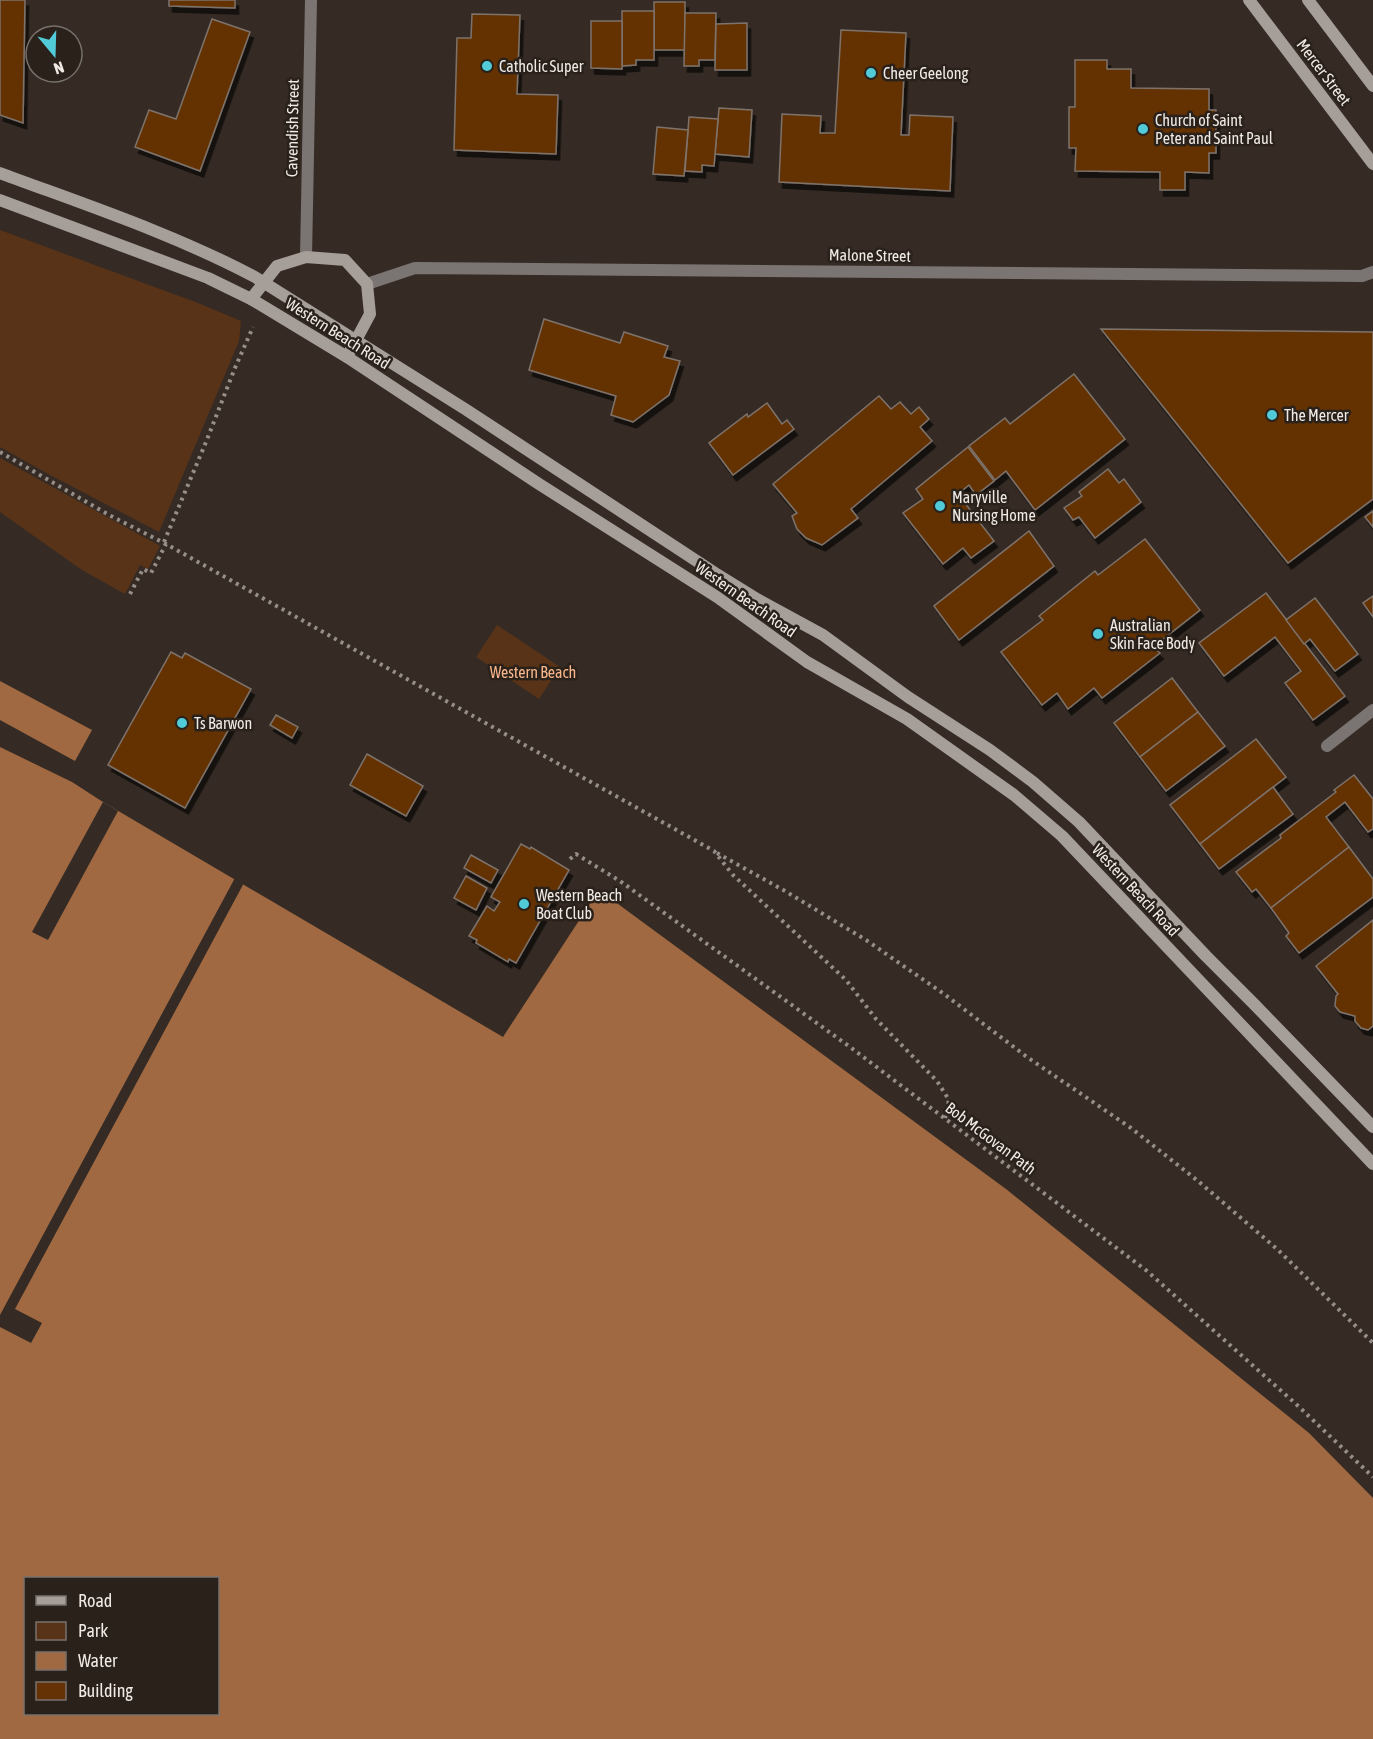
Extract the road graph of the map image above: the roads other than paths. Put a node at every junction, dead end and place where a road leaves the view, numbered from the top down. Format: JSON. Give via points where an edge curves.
{"nodes":[{"id":1,"x":311,"y":0,"type":"edge"},
{"id":2,"x":1249,"y":0,"type":"edge"},
{"id":3,"x":1308,"y":0,"type":"edge"},
{"id":4,"x":1373,"y":86,"type":"edge"},
{"id":5,"x":1373,"y":164,"type":"edge"},
{"id":6,"x":0,"y":173,"type":"edge"},
{"id":7,"x":0,"y":200,"type":"edge"},
{"id":8,"x":306,"y":257,"type":"junction"},
{"id":9,"x":1373,"y":272,"type":"edge"},
{"id":10,"x":262,"y":283,"type":"junction"},
{"id":11,"x":368,"y":284,"type":"junction"},
{"id":12,"x":251,"y":298,"type":"junction"},
{"id":13,"x":356,"y":340,"type":"junction"},
{"id":14,"x":347,"y":357,"type":"junction"},
{"id":15,"x":1373,"y":710,"type":"edge"},
{"id":16,"x":1327,"y":746,"type":"dead end"},
{"id":17,"x":1373,"y":1127,"type":"edge"},
{"id":18,"x":1373,"y":1164,"type":"edge"}],
"edges":[{"from":1,"to":8,"type":"street","name":"Cavendish Street"},
{"from":2,"to":5,"type":"street","name":"Mercer Street"},
{"from":3,"to":4,"type":"street","name":"Mercer Street"},
{"from":6,"to":10,"type":"street","name":"Western Beach Road","via":[[159,232],[227,262]]},
{"from":7,"to":12,"type":"street","name":"Western Beach Road"},
{"from":8,"to":10,"type":"street","via":[[277,266]]},
{"from":8,"to":11,"type":"street","via":[[345,260]]},
{"from":9,"to":11,"type":"street","name":"Malone Street","via":[[1362,276],[415,268]]},
{"from":10,"to":12,"type":"street"},
{"from":10,"to":13,"type":"street","name":"Western Beach Road"},
{"from":11,"to":13,"type":"street","via":[[370,314]]},
{"from":12,"to":14,"type":"street","name":"Western Beach Road"},
{"from":13,"to":14,"type":"street"},
{"from":13,"to":17,"type":"street","name":"Western Beach Road","via":[[715,573],[824,635],[1033,783],[1079,822]]},
{"from":14,"to":18,"type":"street","name":"Western Beach Road","via":[[717,597],[807,662],[916,725],[1014,795],[1062,836]]},
{"from":15,"to":16,"type":"street"}]}
